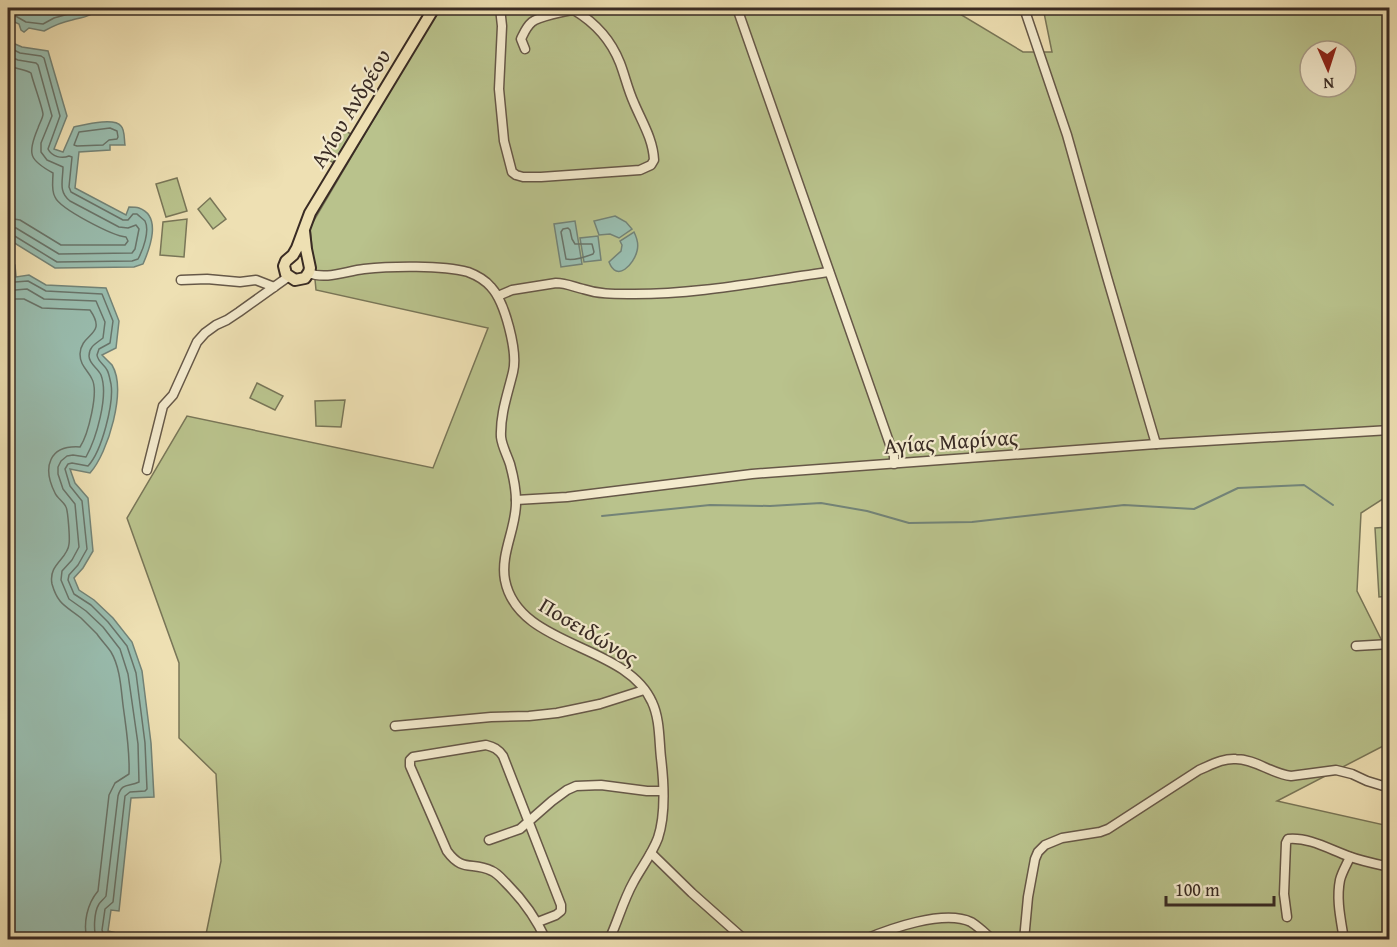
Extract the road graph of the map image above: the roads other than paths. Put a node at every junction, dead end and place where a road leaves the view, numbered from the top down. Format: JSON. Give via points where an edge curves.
{"nodes":[{"id":1,"x":434,"y":8,"type":"edge"},
{"id":2,"x":500,"y":8,"type":"edge"},
{"id":3,"x":737,"y":8,"type":"edge"},
{"id":4,"x":1024,"y":8,"type":"edge"},
{"id":5,"x":574,"y":9,"type":"edge"},
{"id":6,"x":525,"y":49,"type":"dead end"},
{"id":7,"x":304,"y":231,"type":"junction"},
{"id":8,"x":293,"y":255,"type":"junction"},
{"id":9,"x":308,"y":260,"type":"junction"},
{"id":10,"x":829,"y":272,"type":"junction"},
{"id":11,"x":309,"y":273,"type":"junction"},
{"id":12,"x":288,"y":277,"type":"junction"},
{"id":13,"x":181,"y":280,"type":"dead end"},
{"id":14,"x":274,"y":287,"type":"junction"},
{"id":15,"x":498,"y":296,"type":"junction"},
{"id":16,"x":1389,"y":430,"type":"edge"},
{"id":17,"x":1156,"y":444,"type":"junction"},
{"id":18,"x":894,"y":464,"type":"junction"},
{"id":19,"x":147,"y":470,"type":"dead end"},
{"id":20,"x":516,"y":500,"type":"junction"},
{"id":21,"x":1389,"y":644,"type":"edge"},
{"id":22,"x":1356,"y":646,"type":"dead end"},
{"id":23,"x":644,"y":690,"type":"junction"},
{"id":24,"x":395,"y":726,"type":"dead end"},
{"id":25,"x":1389,"y":788,"type":"edge"},
{"id":26,"x":663,"y":791,"type":"junction"},
{"id":27,"x":528,"y":823,"type":"junction"},
{"id":28,"x":489,"y":840,"type":"dead end"},
{"id":29,"x":651,"y":853,"type":"junction"},
{"id":30,"x":1350,"y":857,"type":"junction"},
{"id":31,"x":1389,"y":867,"type":"edge"},
{"id":32,"x":1287,"y":917,"type":"dead end"},
{"id":33,"x":538,"y":922,"type":"junction"},
{"id":34,"x":546,"y":939,"type":"edge"},
{"id":35,"x":609,"y":939,"type":"edge"},
{"id":36,"x":745,"y":939,"type":"edge"},
{"id":37,"x":863,"y":939,"type":"edge"},
{"id":38,"x":993,"y":939,"type":"edge"},
{"id":39,"x":1024,"y":939,"type":"edge"},
{"id":40,"x":1344,"y":939,"type":"edge"}],
"edges":[{"from":1,"to":7,"type":"main road","name":"Αγίου Ανδρέου","via":[[323,190]]},
{"from":2,"to":5,"type":"street","via":[[499,89],[504,141],[512,172],[523,177],[541,177],[640,170],[651,165],[654,153],[620,62],[599,31]]},
{"from":3,"to":10,"type":"street"},
{"from":4,"to":17,"type":"street","via":[[1067,135]]},
{"from":5,"to":6,"type":"street","via":[[533,21],[521,39]]},
{"from":7,"to":8,"type":"main road","name":"Αγίου Ανδρέου"},
{"from":7,"to":9,"type":"main road"},
{"from":8,"to":9,"type":"main road"},
{"from":8,"to":12,"type":"main road","via":[[285,266]]},
{"from":9,"to":11,"type":"main road"},
{"from":10,"to":15,"type":"street","via":[[714,289],[632,294],[596,292],[556,283]]},
{"from":10,"to":18,"type":"street"},
{"from":11,"to":12,"type":"main road","via":[[298,280]]},
{"from":11,"to":15,"type":"street","name":"Ποσειδώνος","via":[[321,277],[364,269],[452,270],[480,278]]},
{"from":12,"to":14,"type":"street"},
{"from":13,"to":14,"type":"street","via":[[256,280]]},
{"from":14,"to":19,"type":"street","via":[[197,342],[173,395],[163,406]]},
{"from":15,"to":20,"type":"street","name":"Ποσειδώνος","via":[[515,359],[504,404],[501,439]]},
{"from":16,"to":17,"type":"street","name":"Αγίας Μαρίνας"},
{"from":17,"to":18,"type":"street","name":"Αγίας Μαρίνας"},
{"from":18,"to":20,"type":"street","name":"Αγίας Μαρίνας","via":[[752,474]]},
{"from":20,"to":23,"type":"street","name":"Ποσειδώνος","via":[[504,571],[517,606],[559,638],[622,668]]},
{"from":21,"to":22,"type":"street"},
{"from":23,"to":24,"type":"street","via":[[557,712]]},
{"from":23,"to":26,"type":"street","name":"Ποσειδώνος","via":[[657,720]]},
{"from":25,"to":39,"type":"street","via":[[1336,770],[1291,776],[1236,759],[1214,763],[1108,829],[1062,838],[1038,852]]},
{"from":26,"to":27,"type":"street","via":[[576,786]]},
{"from":26,"to":29,"type":"street","name":"Ποσειδώνος","via":[[662,819]]},
{"from":27,"to":28,"type":"street"},
{"from":27,"to":33,"type":"street","via":[[561,904],[556,915]]},
{"from":27,"to":33,"type":"street","via":[[503,756],[493,746],[410,760],[452,859],[497,874]]},
{"from":29,"to":35,"type":"street","name":"Ποσειδώνος","via":[[632,884]]},
{"from":29,"to":36,"type":"street"},
{"from":30,"to":31,"type":"street"},
{"from":30,"to":32,"type":"street","via":[[1309,841],[1288,839],[1284,894]]},
{"from":30,"to":40,"type":"street","via":[[1340,879]]},
{"from":33,"to":34,"type":"street"},
{"from":37,"to":38,"type":"street","via":[[910,923],[949,918],[970,922]]}]}
